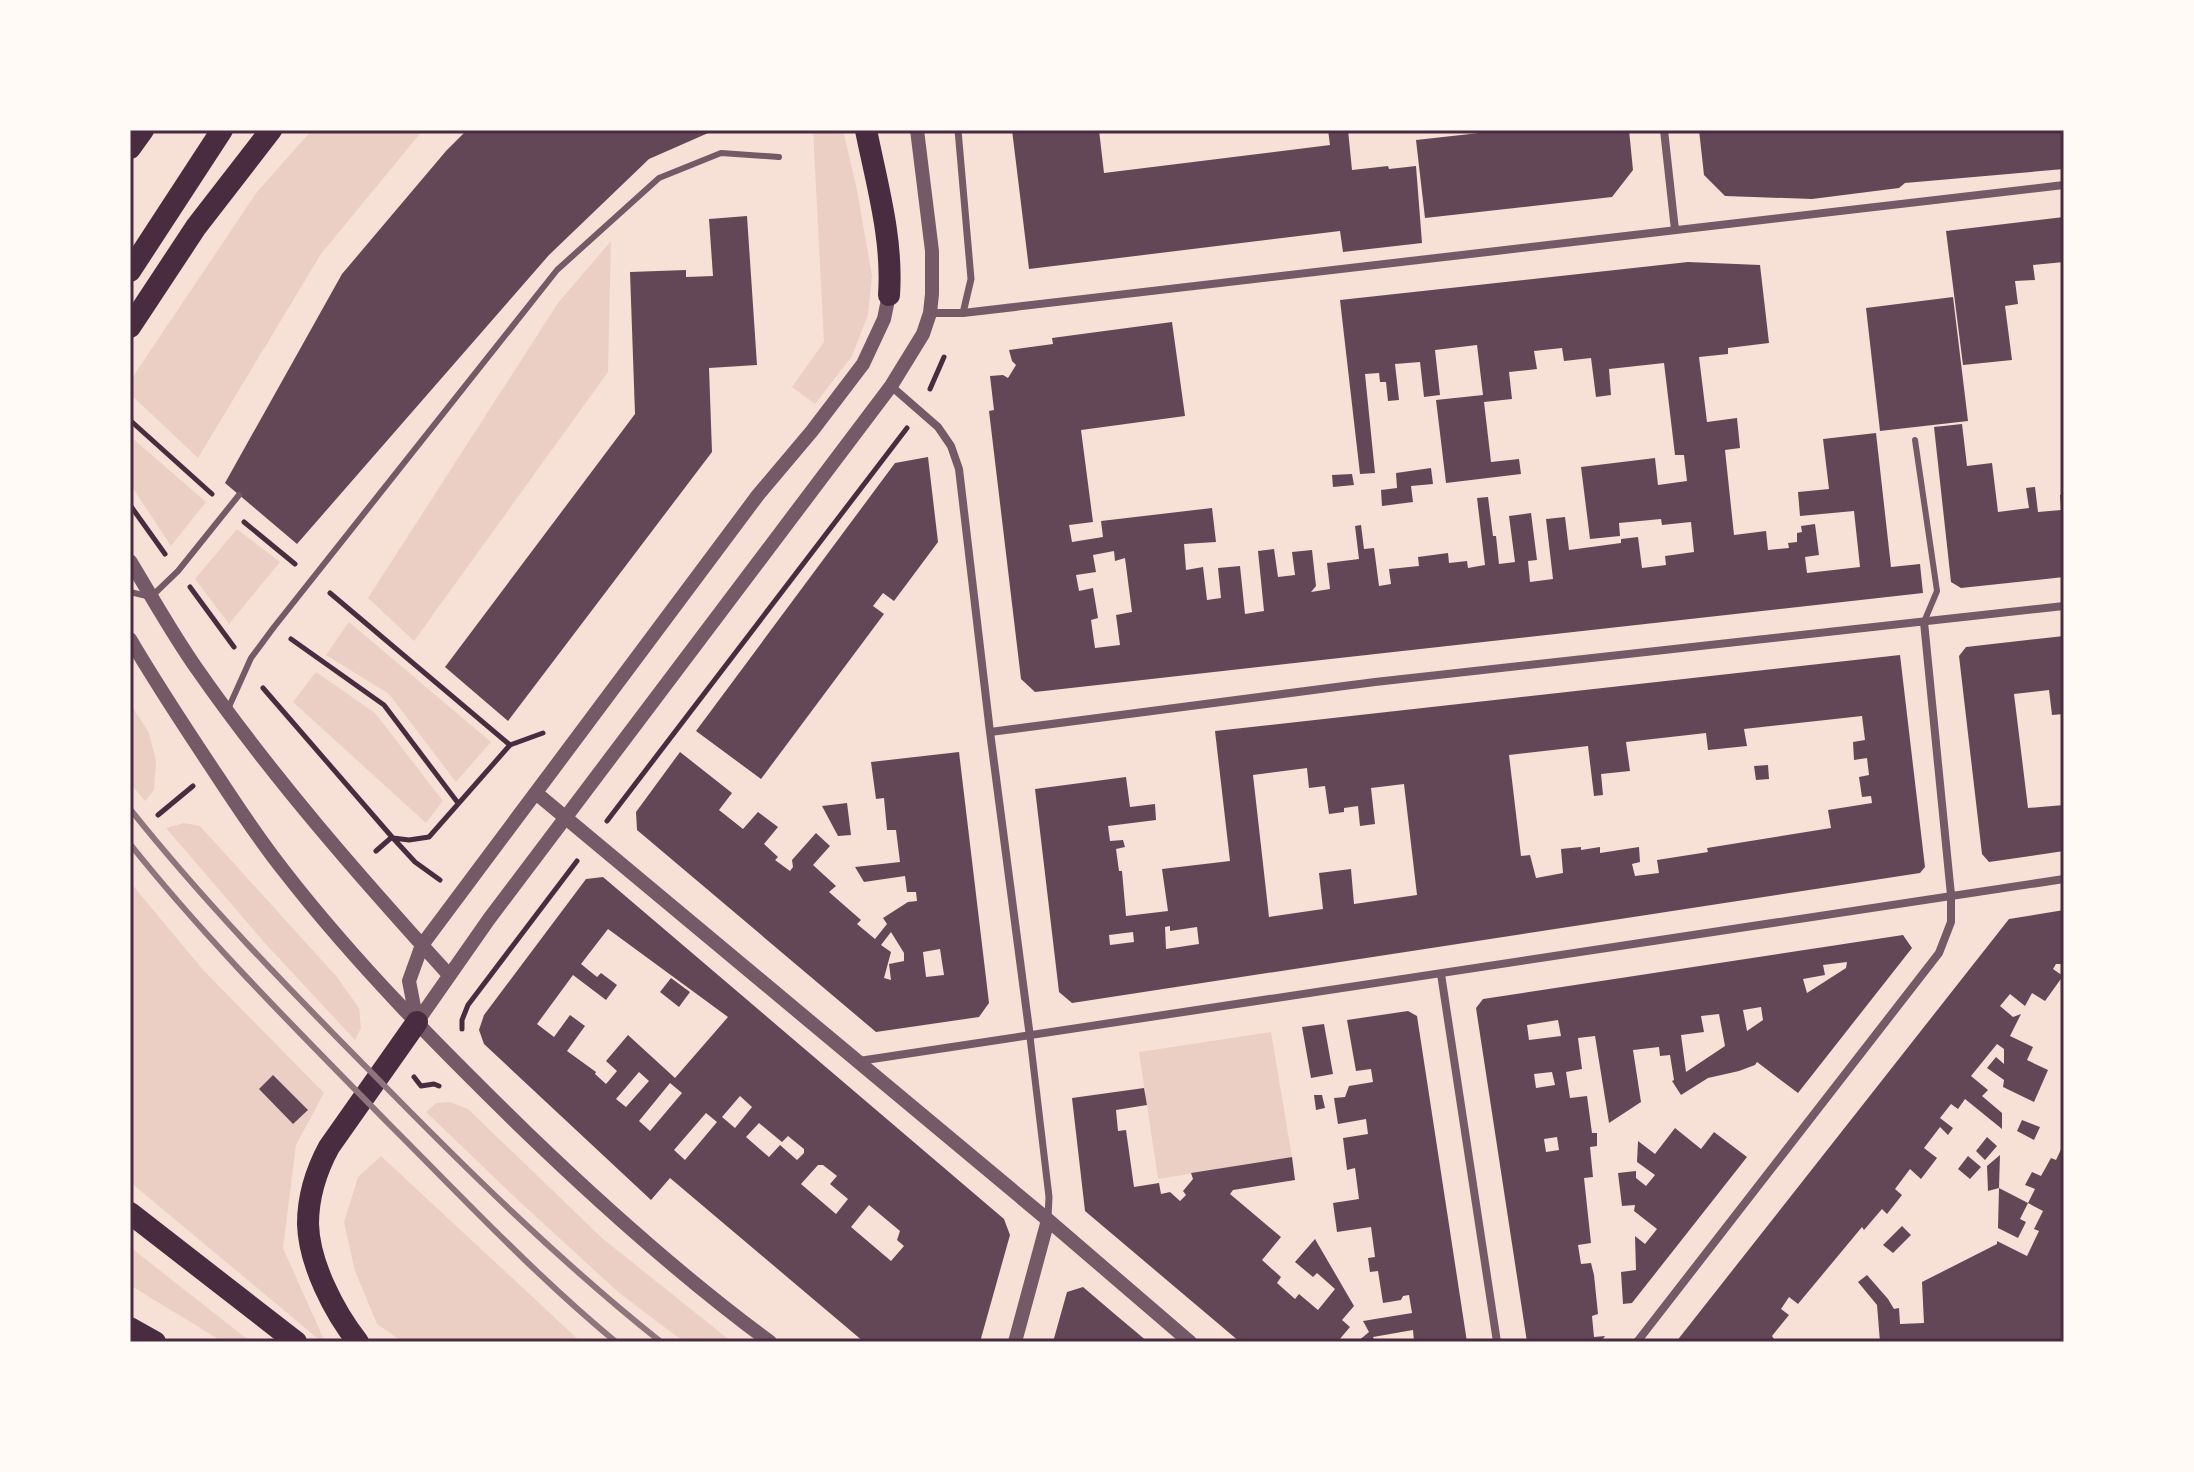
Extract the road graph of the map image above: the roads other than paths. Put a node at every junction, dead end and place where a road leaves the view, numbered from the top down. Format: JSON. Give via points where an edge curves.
{"nodes":[{"id":1,"x":134,"y":130,"type":"edge"},
{"id":2,"x":143,"y":130,"type":"edge"},
{"id":3,"x":222,"y":130,"type":"edge"},
{"id":4,"x":271,"y":130,"type":"edge"},
{"id":5,"x":866,"y":130,"type":"edge"},
{"id":6,"x":917,"y":130,"type":"edge"},
{"id":7,"x":958,"y":130,"type":"edge"},
{"id":8,"x":1664,"y":130,"type":"edge"},
{"id":9,"x":130,"y":139,"type":"edge"},
{"id":10,"x":130,"y":148,"type":"edge"},
{"id":11,"x":779,"y":157,"type":"dead end"},
{"id":12,"x":2064,"y":185,"type":"edge"},
{"id":13,"x":1675,"y":230,"type":"junction"},
{"id":14,"x":130,"y":271,"type":"edge"},
{"id":15,"x":889,"y":295,"type":"joint"},
{"id":16,"x":930,"y":313,"type":"junction"},
{"id":17,"x":963,"y":313,"type":"junction"},
{"id":18,"x":130,"y":327,"type":"edge"},
{"id":19,"x":891,"y":386,"type":"junction"},
{"id":20,"x":1915,"y":440,"type":"dead end"},
{"id":21,"x":239,"y":495,"type":"dead end"},
{"id":22,"x":130,"y":561,"type":"edge"},
{"id":23,"x":130,"y":592,"type":"edge"},
{"id":24,"x":151,"y":597,"type":"junction"},
{"id":25,"x":2064,"y":606,"type":"edge"},
{"id":26,"x":1924,"y":622,"type":"junction"},
{"id":27,"x":130,"y":639,"type":"edge"},
{"id":28,"x":227,"y":710,"type":"junction"},
{"id":29,"x":990,"y":732,"type":"junction"},
{"id":30,"x":536,"y":793,"type":"junction"},
{"id":31,"x":565,"y":818,"type":"junction"},
{"id":32,"x":2064,"y":879,"type":"edge"},
{"id":33,"x":1951,"y":895,"type":"junction"},
{"id":34,"x":422,"y":945,"type":"junction"},
{"id":35,"x":1441,"y":974,"type":"junction"},
{"id":36,"x":449,"y":975,"type":"junction"},
{"id":37,"x":417,"y":1022,"type":"junction"},
{"id":38,"x":1030,"y":1037,"type":"junction"},
{"id":39,"x":856,"y":1062,"type":"junction"},
{"id":40,"x":130,"y":1213,"type":"edge"},
{"id":41,"x":1048,"y":1220,"type":"junction"},
{"id":42,"x":130,"y":1328,"type":"edge"},
{"id":43,"x":155,"y":1342,"type":"edge"},
{"id":44,"x":296,"y":1342,"type":"edge"},
{"id":45,"x":358,"y":1342,"type":"edge"},
{"id":46,"x":770,"y":1342,"type":"edge"},
{"id":47,"x":1015,"y":1342,"type":"edge"},
{"id":48,"x":1190,"y":1342,"type":"edge"},
{"id":49,"x":1497,"y":1342,"type":"edge"},
{"id":50,"x":1637,"y":1342,"type":"edge"}],
"edges":[{"from":1,"to":9,"type":"highway"},
{"from":2,"to":10,"type":"highway"},
{"from":3,"to":14,"type":"highway"},
{"from":4,"to":18,"type":"highway","via":[[196,227]]},
{"from":5,"to":15,"type":"highway","via":[[886,229]]},
{"from":6,"to":16,"type":"street","via":[[932,251]]},
{"from":7,"to":17,"type":"street","via":[[971,279]]},
{"from":8,"to":13,"type":"street"},
{"from":11,"to":28,"type":"lane","via":[[721,153],[659,178],[557,270],[274,627],[251,658]]},
{"from":12,"to":13,"type":"street"},
{"from":13,"to":17,"type":"street"},
{"from":15,"to":30,"type":"street","via":[[863,364],[758,495]]},
{"from":16,"to":17,"type":"street"},
{"from":16,"to":19,"type":"street"},
{"from":19,"to":29,"type":"street","via":[[938,427],[959,469]]},
{"from":19,"to":31,"type":"street"},
{"from":20,"to":26,"type":"lane","via":[[1937,591]]},
{"from":21,"to":24,"type":"lane"},
{"from":22,"to":24,"type":"street"},
{"from":23,"to":24,"type":"lane"},
{"from":24,"to":28,"type":"street"},
{"from":25,"to":26,"type":"street"},
{"from":26,"to":29,"type":"street","via":[[1375,682]]},
{"from":26,"to":33,"type":"street"},
{"from":27,"to":37,"type":"street","via":[[283,870]]},
{"from":28,"to":34,"type":"street","via":[[315,824]]},
{"from":29,"to":38,"type":"street"},
{"from":30,"to":31,"type":"street"},
{"from":30,"to":34,"type":"street"},
{"from":31,"to":36,"type":"street"},
{"from":31,"to":39,"type":"street"},
{"from":32,"to":33,"type":"street"},
{"from":33,"to":35,"type":"street"},
{"from":33,"to":50,"type":"street","via":[[1951,922],[1939,953]]},
{"from":34,"to":36,"type":"street"},
{"from":34,"to":37,"type":"street","via":[[409,981]]},
{"from":35,"to":38,"type":"street"},
{"from":35,"to":49,"type":"street"},
{"from":36,"to":37,"type":"street"},
{"from":37,"to":45,"type":"highway","via":[[329,1147],[312,1188],[308,1226],[318,1269]]},
{"from":37,"to":46,"type":"street","via":[[624,1224]]},
{"from":38,"to":39,"type":"street"},
{"from":38,"to":41,"type":"street"},
{"from":39,"to":41,"type":"street"},
{"from":40,"to":44,"type":"highway"},
{"from":41,"to":47,"type":"street"},
{"from":41,"to":48,"type":"street"},
{"from":42,"to":43,"type":"highway"}]}
